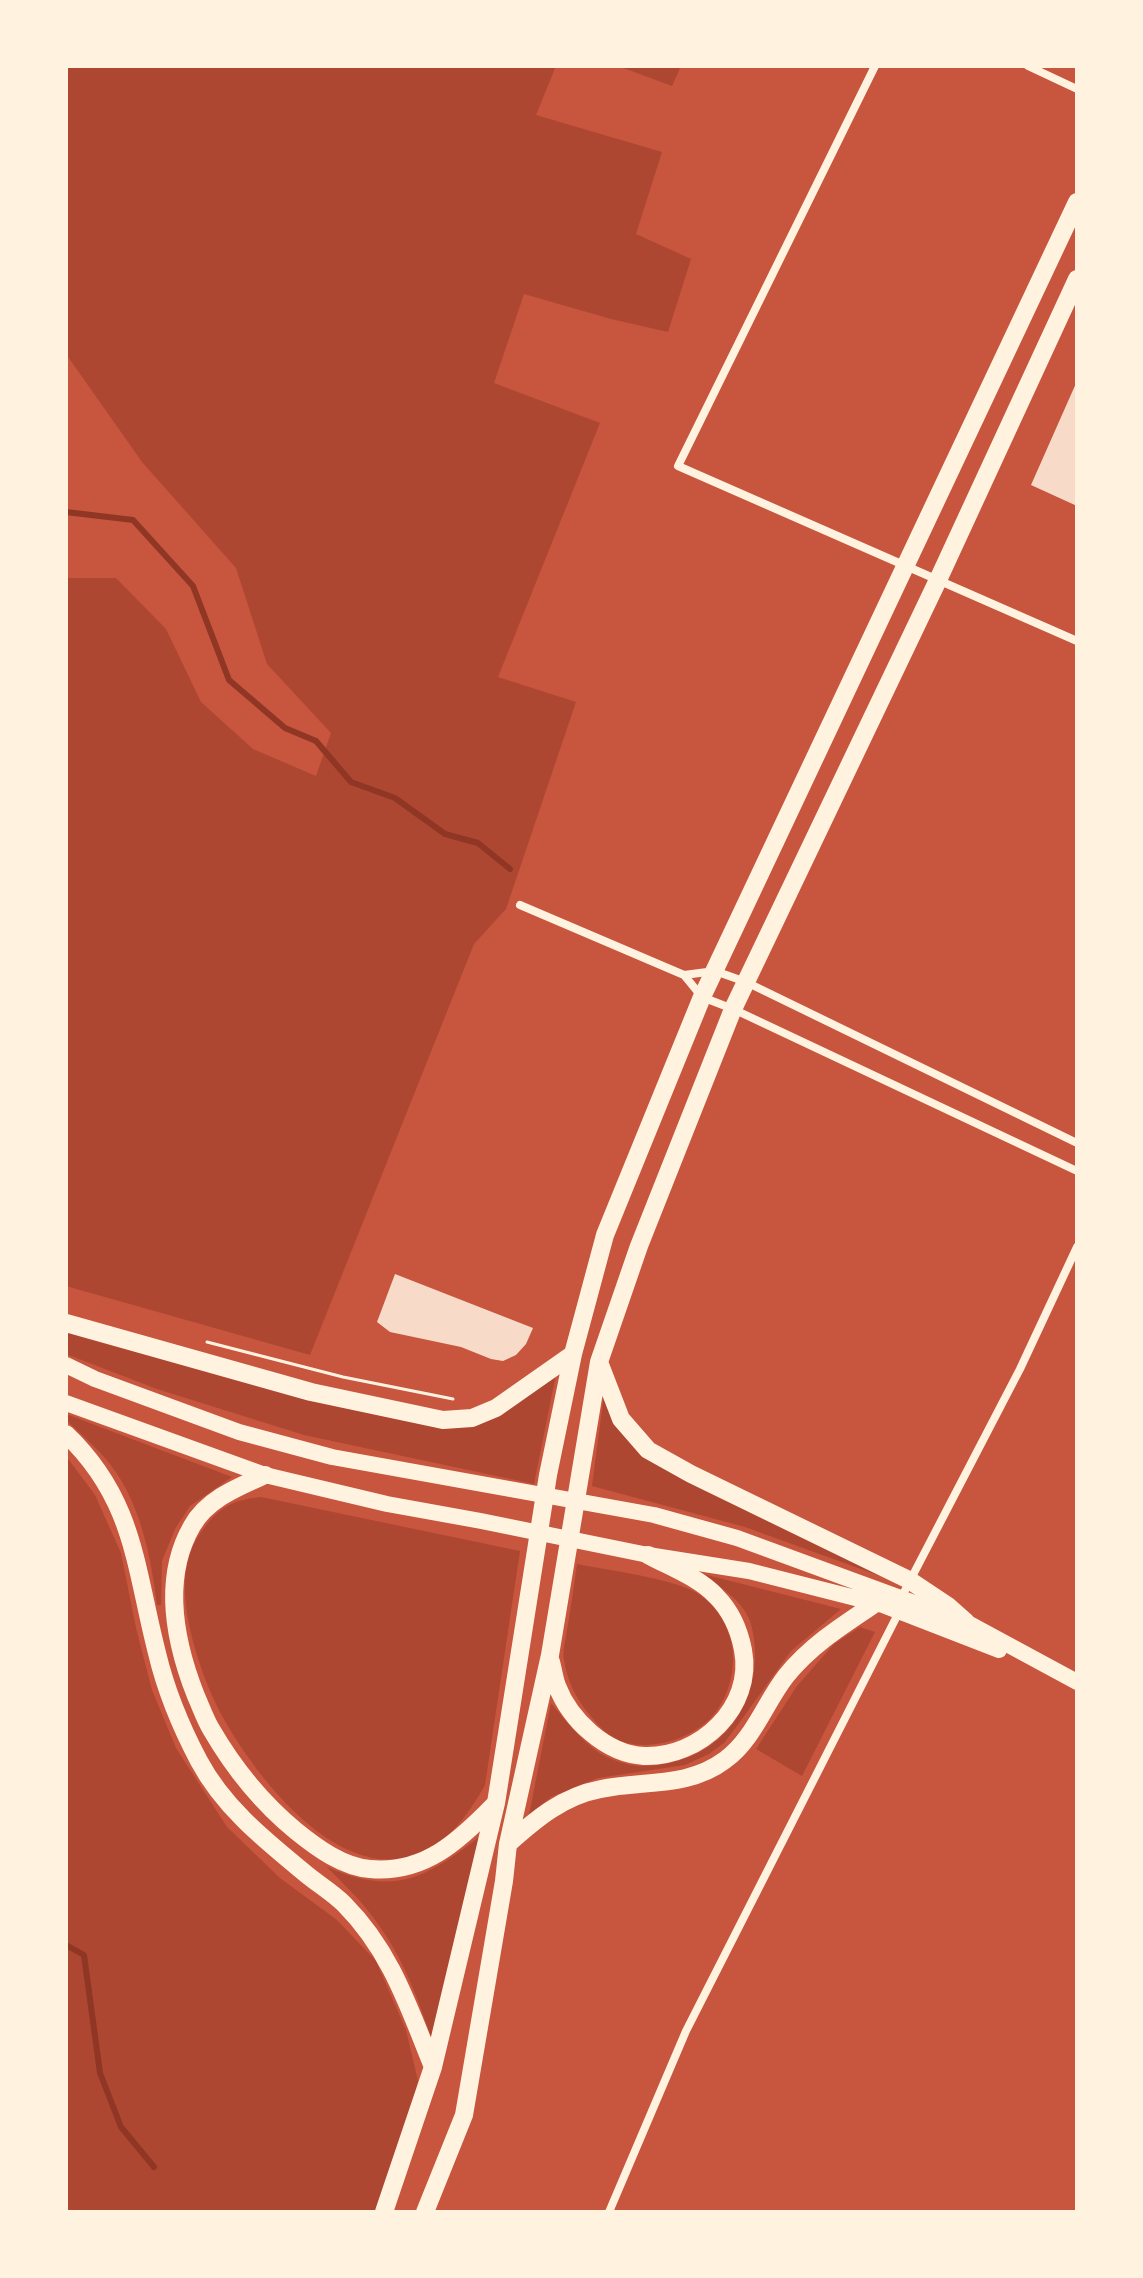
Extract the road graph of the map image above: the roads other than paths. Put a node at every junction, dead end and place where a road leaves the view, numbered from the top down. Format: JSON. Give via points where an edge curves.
{"nodes":[{"id":1,"x":875,"y":66,"type":"edge"},
{"id":2,"x":1028,"y":66,"type":"edge"},
{"id":3,"x":1077,"y":89,"type":"edge"},
{"id":4,"x":1077,"y":202,"type":"edge"},
{"id":5,"x":1077,"y":279,"type":"edge"},
{"id":6,"x":907,"y":566,"type":"junction"},
{"id":7,"x":938,"y":580,"type":"junction"},
{"id":8,"x":1077,"y":641,"type":"edge"},
{"id":9,"x":520,"y":905,"type":"dead end"},
{"id":10,"x":715,"y":971,"type":"junction"},
{"id":11,"x":684,"y":975,"type":"junction"},
{"id":12,"x":746,"y":982,"type":"junction"},
{"id":13,"x":702,"y":997,"type":"junction"},
{"id":14,"x":733,"y":1009,"type":"junction"},
{"id":15,"x":1077,"y":1143,"type":"edge"},
{"id":16,"x":1077,"y":1171,"type":"edge"},
{"id":17,"x":1077,"y":1247,"type":"edge"},
{"id":18,"x":66,"y":1323,"type":"edge"},
{"id":19,"x":573,"y":1354,"type":"junction"},
{"id":20,"x":599,"y":1362,"type":"junction"},
{"id":21,"x":66,"y":1365,"type":"edge"},
{"id":22,"x":66,"y":1403,"type":"edge"},
{"id":23,"x":66,"y":1434,"type":"edge"},
{"id":24,"x":265,"y":1475,"type":"junction"},
{"id":25,"x":648,"y":1555,"type":"junction"},
{"id":26,"x":909,"y":1580,"type":"junction"},
{"id":27,"x":876,"y":1603,"type":"junction"},
{"id":28,"x":900,"y":1604,"type":"junction"},
{"id":29,"x":966,"y":1622,"type":"junction"},
{"id":30,"x":550,"y":1655,"type":"junction"},
{"id":31,"x":1057,"y":1672,"type":"junction"},
{"id":32,"x":1077,"y":1682,"type":"edge"},
{"id":33,"x":496,"y":1803,"type":"junction"},
{"id":34,"x":508,"y":1844,"type":"junction"},
{"id":35,"x":433,"y":2067,"type":"junction"},
{"id":36,"x":384,"y":2212,"type":"edge"},
{"id":37,"x":425,"y":2212,"type":"edge"},
{"id":38,"x":609,"y":2212,"type":"edge"}],
"edges":[{"from":1,"to":6,"type":"street","via":[[678,466]]},
{"from":2,"to":3,"type":"street"},
{"from":4,"to":6,"type":"highway"},
{"from":5,"to":7,"type":"highway"},
{"from":6,"to":7,"type":"street"},
{"from":6,"to":10,"type":"highway"},
{"from":7,"to":8,"type":"street"},
{"from":7,"to":12,"type":"highway"},
{"from":9,"to":11,"type":"street"},
{"from":10,"to":11,"type":"street"},
{"from":10,"to":12,"type":"street"},
{"from":10,"to":13,"type":"highway"},
{"from":11,"to":13,"type":"street"},
{"from":12,"to":14,"type":"highway"},
{"from":12,"to":15,"type":"street"},
{"from":13,"to":14,"type":"street"},
{"from":13,"to":19,"type":"highway","via":[[605,1235]]},
{"from":14,"to":16,"type":"street"},
{"from":14,"to":20,"type":"highway"},
{"from":17,"to":26,"type":"street","via":[[1020,1369]]},
{"from":18,"to":19,"type":"highway","via":[[311,1392],[443,1420],[472,1418],[496,1408]]},
{"from":19,"to":33,"type":"highway","via":[[548,1475]]},
{"from":20,"to":26,"type":"highway","via":[[621,1419],[648,1450]]},
{"from":20,"to":30,"type":"highway"},
{"from":21,"to":28,"type":"main road","via":[[239,1432],[332,1457],[654,1515],[737,1538]]},
{"from":22,"to":24,"type":"main road"},
{"from":23,"to":35,"type":"highway","via":[[109,1485],[128,1530],[157,1654],[201,1765],[237,1815],[343,1903],[369,1934],[386,1957]]},
{"from":24,"to":25,"type":"main road"},
{"from":24,"to":33,"type":"highway","via":[[227,1492],[202,1512],[179,1552],[174,1581],[187,1672],[210,1727],[243,1777],[312,1844],[368,1869],[421,1864],[464,1835]]},
{"from":25,"to":27,"type":"main road","via":[[749,1571]]},
{"from":25,"to":30,"type":"highway","via":[[714,1593],[740,1632],[744,1675],[733,1708],[718,1726],[673,1753],[643,1756],[624,1751],[582,1725],[556,1685]]},
{"from":26,"to":28,"type":"street"},
{"from":26,"to":29,"type":"highway"},
{"from":27,"to":28,"type":"main road"},
{"from":27,"to":34,"type":"highway","via":[[803,1657],[725,1760],[676,1782],[578,1795],[555,1806]]},
{"from":28,"to":29,"type":"main road"},
{"from":28,"to":31,"type":"main road"},
{"from":28,"to":38,"type":"street","via":[[686,2031]]},
{"from":29,"to":31,"type":"main road"},
{"from":30,"to":34,"type":"highway"},
{"from":31,"to":32,"type":"main road"},
{"from":33,"to":35,"type":"highway"},
{"from":34,"to":37,"type":"highway","via":[[464,2115]]},
{"from":35,"to":36,"type":"highway"}]}
